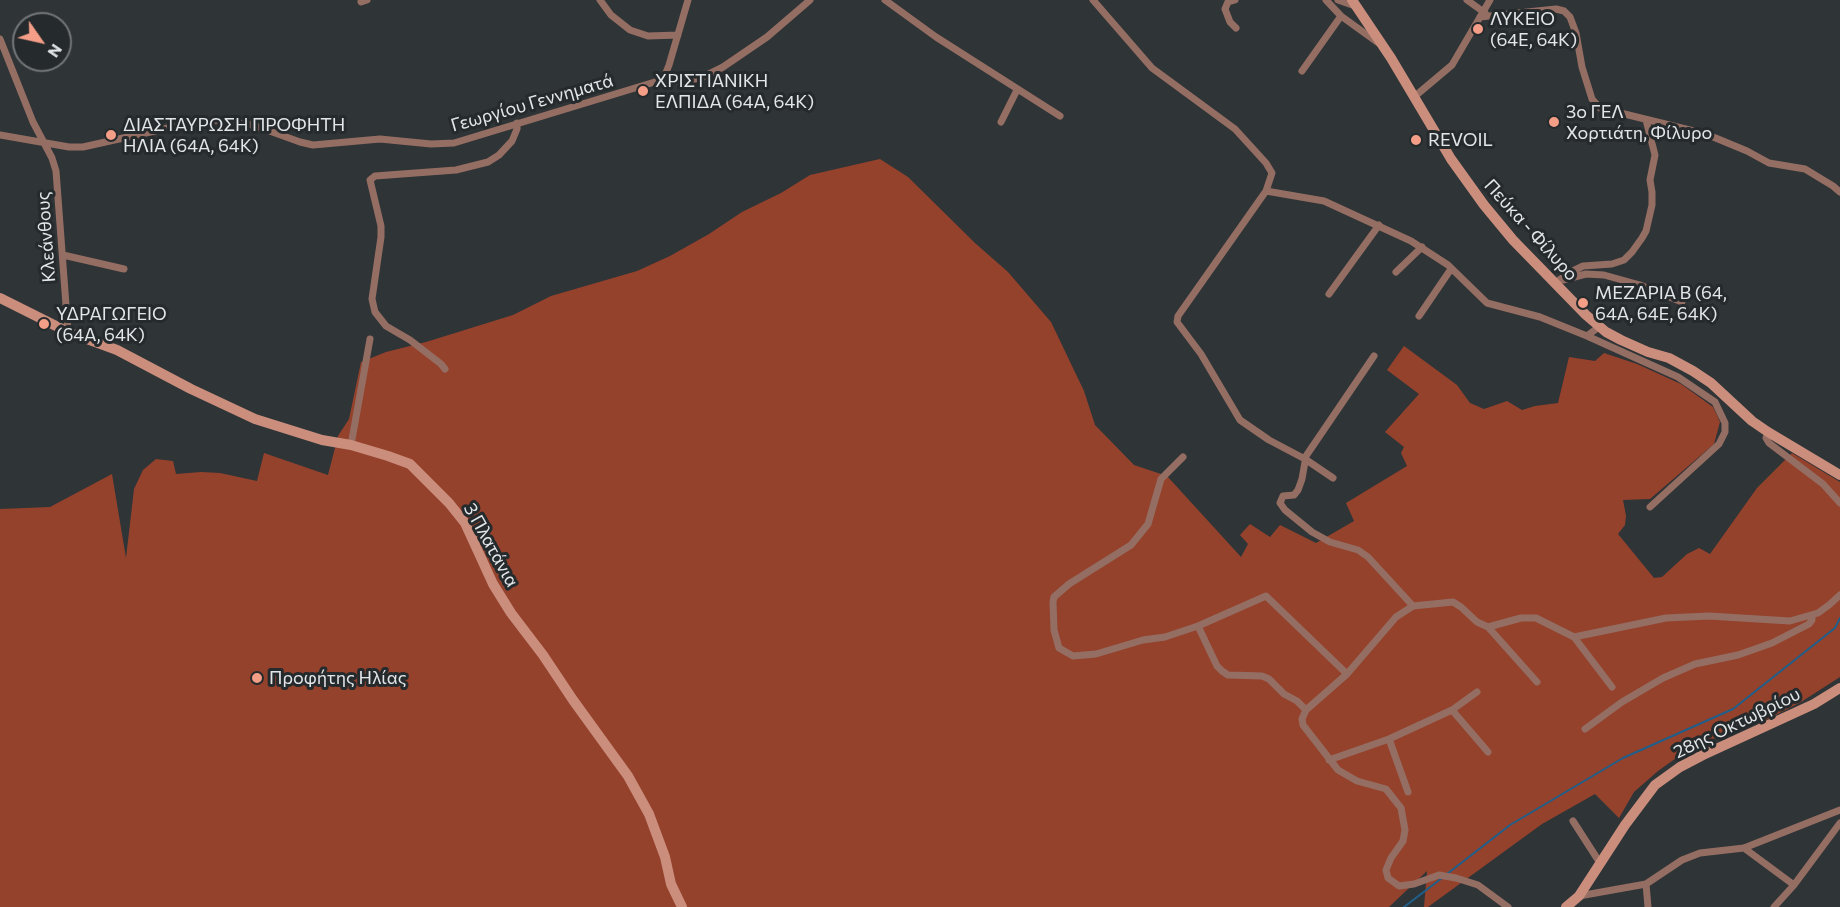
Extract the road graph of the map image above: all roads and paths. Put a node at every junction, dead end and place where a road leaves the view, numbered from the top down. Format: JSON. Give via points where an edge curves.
{"nodes":[{"id":1,"x":600,"y":0,"type":"edge"},
{"id":2,"x":688,"y":0,"type":"edge"},
{"id":3,"x":810,"y":0,"type":"edge"},
{"id":4,"x":885,"y":0,"type":"edge"},
{"id":5,"x":1093,"y":0,"type":"edge"},
{"id":6,"x":1235,"y":0,"type":"edge"},
{"id":7,"x":1326,"y":0,"type":"edge"},
{"id":8,"x":1338,"y":0,"type":"edge"},
{"id":9,"x":1467,"y":0,"type":"edge"},
{"id":10,"x":1490,"y":0,"type":"edge"},
{"id":11,"x":1354,"y":3,"type":"edge"},
{"id":12,"x":1481,"y":14,"type":"junction"},
{"id":13,"x":1341,"y":16,"type":"junction"},
{"id":14,"x":1236,"y":28,"type":"dead end"},
{"id":15,"x":678,"y":35,"type":"junction"},
{"id":16,"x":0,"y":39,"type":"edge"},
{"id":17,"x":1383,"y":46,"type":"junction"},
{"id":18,"x":1302,"y":71,"type":"dead end"},
{"id":19,"x":662,"y":78,"type":"junction"},
{"id":20,"x":1017,"y":90,"type":"junction"},
{"id":21,"x":1414,"y":97,"type":"junction"},
{"id":22,"x":1060,"y":116,"type":"dead end"},
{"id":23,"x":1646,"y":120,"type":"junction"},
{"id":24,"x":1000,"y":122,"type":"dead end"},
{"id":25,"x":517,"y":123,"type":"junction"},
{"id":26,"x":0,"y":135,"type":"edge"},
{"id":27,"x":45,"y":143,"type":"junction"},
{"id":28,"x":1266,"y":191,"type":"junction"},
{"id":29,"x":1840,"y":192,"type":"edge"},
{"id":30,"x":1379,"y":225,"type":"junction"},
{"id":31,"x":1422,"y":247,"type":"junction"},
{"id":32,"x":63,"y":255,"type":"junction"},
{"id":33,"x":124,"y":269,"type":"dead end"},
{"id":34,"x":1451,"y":269,"type":"junction"},
{"id":35,"x":1396,"y":272,"type":"dead end"},
{"id":36,"x":1555,"y":283,"type":"junction"},
{"id":37,"x":1329,"y":294,"type":"dead end"},
{"id":38,"x":0,"y":298,"type":"edge"},
{"id":39,"x":1682,"y":302,"type":"dead end"},
{"id":40,"x":1419,"y":316,"type":"dead end"},
{"id":41,"x":1600,"y":326,"type":"junction"},
{"id":42,"x":68,"y":332,"type":"junction"},
{"id":43,"x":1587,"y":336,"type":"junction"},
{"id":44,"x":370,"y":339,"type":"dead end"},
{"id":45,"x":1374,"y":356,"type":"dead end"},
{"id":46,"x":445,"y":369,"type":"dead end"},
{"id":47,"x":1768,"y":432,"type":"junction"},
{"id":48,"x":351,"y":445,"type":"junction"},
{"id":49,"x":1183,"y":457,"type":"dead end"},
{"id":50,"x":1305,"y":459,"type":"junction"},
{"id":51,"x":1840,"y":474,"type":"edge"},
{"id":52,"x":1333,"y":478,"type":"dead end"},
{"id":53,"x":1840,"y":503,"type":"edge"},
{"id":54,"x":1650,"y":507,"type":"dead end"},
{"id":55,"x":1840,"y":595,"type":"edge"},
{"id":56,"x":1413,"y":606,"type":"junction"},
{"id":57,"x":1812,"y":615,"type":"junction"},
{"id":58,"x":1198,"y":626,"type":"junction"},
{"id":59,"x":1488,"y":627,"type":"junction"},
{"id":60,"x":1574,"y":637,"type":"junction"},
{"id":61,"x":1347,"y":674,"type":"junction"},
{"id":62,"x":1537,"y":682,"type":"dead end"},
{"id":63,"x":1612,"y":687,"type":"dead end"},
{"id":64,"x":1840,"y":688,"type":"edge"},
{"id":65,"x":1477,"y":692,"type":"dead end"},
{"id":66,"x":1306,"y":710,"type":"junction"},
{"id":67,"x":1452,"y":710,"type":"junction"},
{"id":68,"x":1585,"y":729,"type":"dead end"},
{"id":69,"x":1389,"y":739,"type":"junction"},
{"id":70,"x":1488,"y":752,"type":"dead end"},
{"id":71,"x":1329,"y":760,"type":"junction"},
{"id":72,"x":1408,"y":792,"type":"dead end"},
{"id":73,"x":1840,"y":810,"type":"edge"},
{"id":74,"x":1573,"y":821,"type":"dead end"},
{"id":75,"x":1840,"y":823,"type":"edge"},
{"id":76,"x":1744,"y":848,"type":"junction"},
{"id":77,"x":1600,"y":863,"type":"junction"},
{"id":78,"x":1646,"y":884,"type":"junction"},
{"id":79,"x":1794,"y":885,"type":"junction"},
{"id":80,"x":1579,"y":896,"type":"junction"},
{"id":81,"x":682,"y":907,"type":"edge"},
{"id":82,"x":1508,"y":907,"type":"edge"},
{"id":83,"x":1566,"y":907,"type":"edge"},
{"id":84,"x":1648,"y":907,"type":"edge"},
{"id":85,"x":1774,"y":907,"type":"edge"}],
"edges":[{"from":1,"to":15,"type":"street","via":[[630,30],[648,36]]},
{"from":2,"to":15,"type":"street"},
{"from":3,"to":19,"type":"street","via":[[767,37],[723,67],[688,80],[669,82]]},
{"from":4,"to":20,"type":"street"},
{"from":5,"to":28,"type":"street","via":[[1152,68],[1235,129],[1272,173]]},
{"from":6,"to":14,"type":"street","via":[[1228,2],[1225,9]]},
{"from":7,"to":13,"type":"street"},
{"from":8,"to":11,"type":"street"},
{"from":9,"to":12,"type":"street"},
{"from":10,"to":12,"type":"street"},
{"from":11,"to":17,"type":"street","name":"Πεύκα - Φίλυρο"},
{"from":12,"to":21,"type":"street","via":[[1452,65]]},
{"from":12,"to":23,"type":"street","via":[[1564,11],[1576,33],[1592,99],[1600,108]]},
{"from":13,"to":17,"type":"street"},
{"from":13,"to":18,"type":"street"},
{"from":15,"to":19,"type":"street"},
{"from":16,"to":27,"type":"street","name":"Κλεάνθους"},
{"from":17,"to":21,"type":"street","name":"Πεύκα - Φίλυρο"},
{"from":19,"to":25,"type":"street","name":"Γεωργίου Γεννηματά"},
{"from":20,"to":22,"type":"street"},
{"from":20,"to":24,"type":"street"},
{"from":21,"to":36,"type":"street","name":"Πεύκα - Φίλυρο","via":[[1484,205]]},
{"from":23,"to":29,"type":"street","via":[[1706,134],[1769,163],[1805,169]]},
{"from":23,"to":36,"type":"street","via":[[1655,155],[1650,180],[1652,205],[1642,238],[1624,260],[1583,266]]},
{"from":25,"to":27,"type":"street","name":"Γεωργίου Γεννηματά","via":[[443,144],[380,139],[313,144],[253,125],[218,120],[83,147]]},
{"from":25,"to":46,"type":"street","via":[[512,141],[488,162],[456,170],[375,176],[370,180],[381,226],[372,299],[375,312],[386,326]]},
{"from":26,"to":27,"type":"street","name":"Γεωργίου Γεννηματά"},
{"from":27,"to":32,"type":"street","name":"Κλεάνθους","via":[[56,171]]},
{"from":28,"to":30,"type":"street","via":[[1324,201]]},
{"from":28,"to":50,"type":"street","via":[[1176,319],[1240,420]]},
{"from":30,"to":31,"type":"street"},
{"from":30,"to":37,"type":"street"},
{"from":31,"to":34,"type":"street"},
{"from":31,"to":35,"type":"street"},
{"from":32,"to":33,"type":"street"},
{"from":32,"to":42,"type":"street","name":"Κλεάνθους"},
{"from":34,"to":40,"type":"street"},
{"from":34,"to":43,"type":"street","via":[[1487,303],[1540,317]]},
{"from":36,"to":39,"type":"street","via":[[1576,276],[1604,275]]},
{"from":36,"to":41,"type":"street","name":"Πεύκα - Φίλυρο"},
{"from":38,"to":42,"type":"street","name":"3 Πλατάνια"},
{"from":41,"to":43,"type":"street"},
{"from":41,"to":47,"type":"street","name":"Πεύκα - Φίλυρο","via":[[1631,345],[1694,371]]},
{"from":42,"to":48,"type":"street","name":"3 Πλατάνια","via":[[117,350],[255,419]]},
{"from":43,"to":54,"type":"street","via":[[1678,377],[1715,402],[1725,423],[1719,444]]},
{"from":44,"to":48,"type":"street"},
{"from":45,"to":50,"type":"street"},
{"from":47,"to":51,"type":"street","name":"Πεύκα - Φίλυρο"},
{"from":47,"to":53,"type":"street","via":[[1769,443],[1823,484]]},
{"from":48,"to":81,"type":"street","name":"3 Πλατάνια","via":[[410,464],[465,523],[511,613],[628,776],[649,814]]},
{"from":49,"to":58,"type":"street","via":[[1161,479],[1148,524],[1131,545],[1054,597],[1054,630],[1059,648],[1073,656],[1096,654]]},
{"from":50,"to":52,"type":"street"},
{"from":50,"to":56,"type":"street","via":[[1298,490],[1294,495],[1283,496],[1281,505],[1330,542],[1368,557]]},
{"from":55,"to":57,"type":"street"},
{"from":56,"to":59,"type":"street","via":[[1453,602]]},
{"from":56,"to":61,"type":"street","via":[[1396,617]]},
{"from":57,"to":60,"type":"street","via":[[1780,622],[1708,616],[1666,618]]},
{"from":57,"to":68,"type":"street","via":[[1806,626],[1772,644],[1703,662],[1663,678]]},
{"from":58,"to":61,"type":"street","via":[[1266,596]]},
{"from":58,"to":66,"type":"street","via":[[1222,671],[1269,679]]},
{"from":59,"to":60,"type":"street","via":[[1536,618]]},
{"from":59,"to":62,"type":"street"},
{"from":60,"to":63,"type":"street"},
{"from":61,"to":66,"type":"street"},
{"from":64,"to":77,"type":"street","name":"28ης Οκτωβρίου","via":[[1804,709],[1703,755],[1655,785]]},
{"from":65,"to":67,"type":"street"},
{"from":66,"to":71,"type":"street","via":[[1303,725]]},
{"from":67,"to":69,"type":"street"},
{"from":67,"to":70,"type":"street"},
{"from":69,"to":71,"type":"street"},
{"from":69,"to":72,"type":"street"},
{"from":71,"to":82,"type":"street","via":[[1357,781],[1386,789],[1401,808],[1406,830],[1386,870],[1388,878],[1399,886],[1438,875],[1456,878],[1478,885]]},
{"from":73,"to":76,"type":"street"},
{"from":74,"to":77,"type":"street"},
{"from":75,"to":79,"type":"street"},
{"from":76,"to":78,"type":"street","via":[[1700,853]]},
{"from":76,"to":79,"type":"street"},
{"from":77,"to":80,"type":"street","name":"28ης Οκτωβρίου"},
{"from":78,"to":80,"type":"street"},
{"from":78,"to":84,"type":"street"},
{"from":79,"to":85,"type":"street"},
{"from":80,"to":83,"type":"street","name":"28ης Οκτωβρίου"}]}
